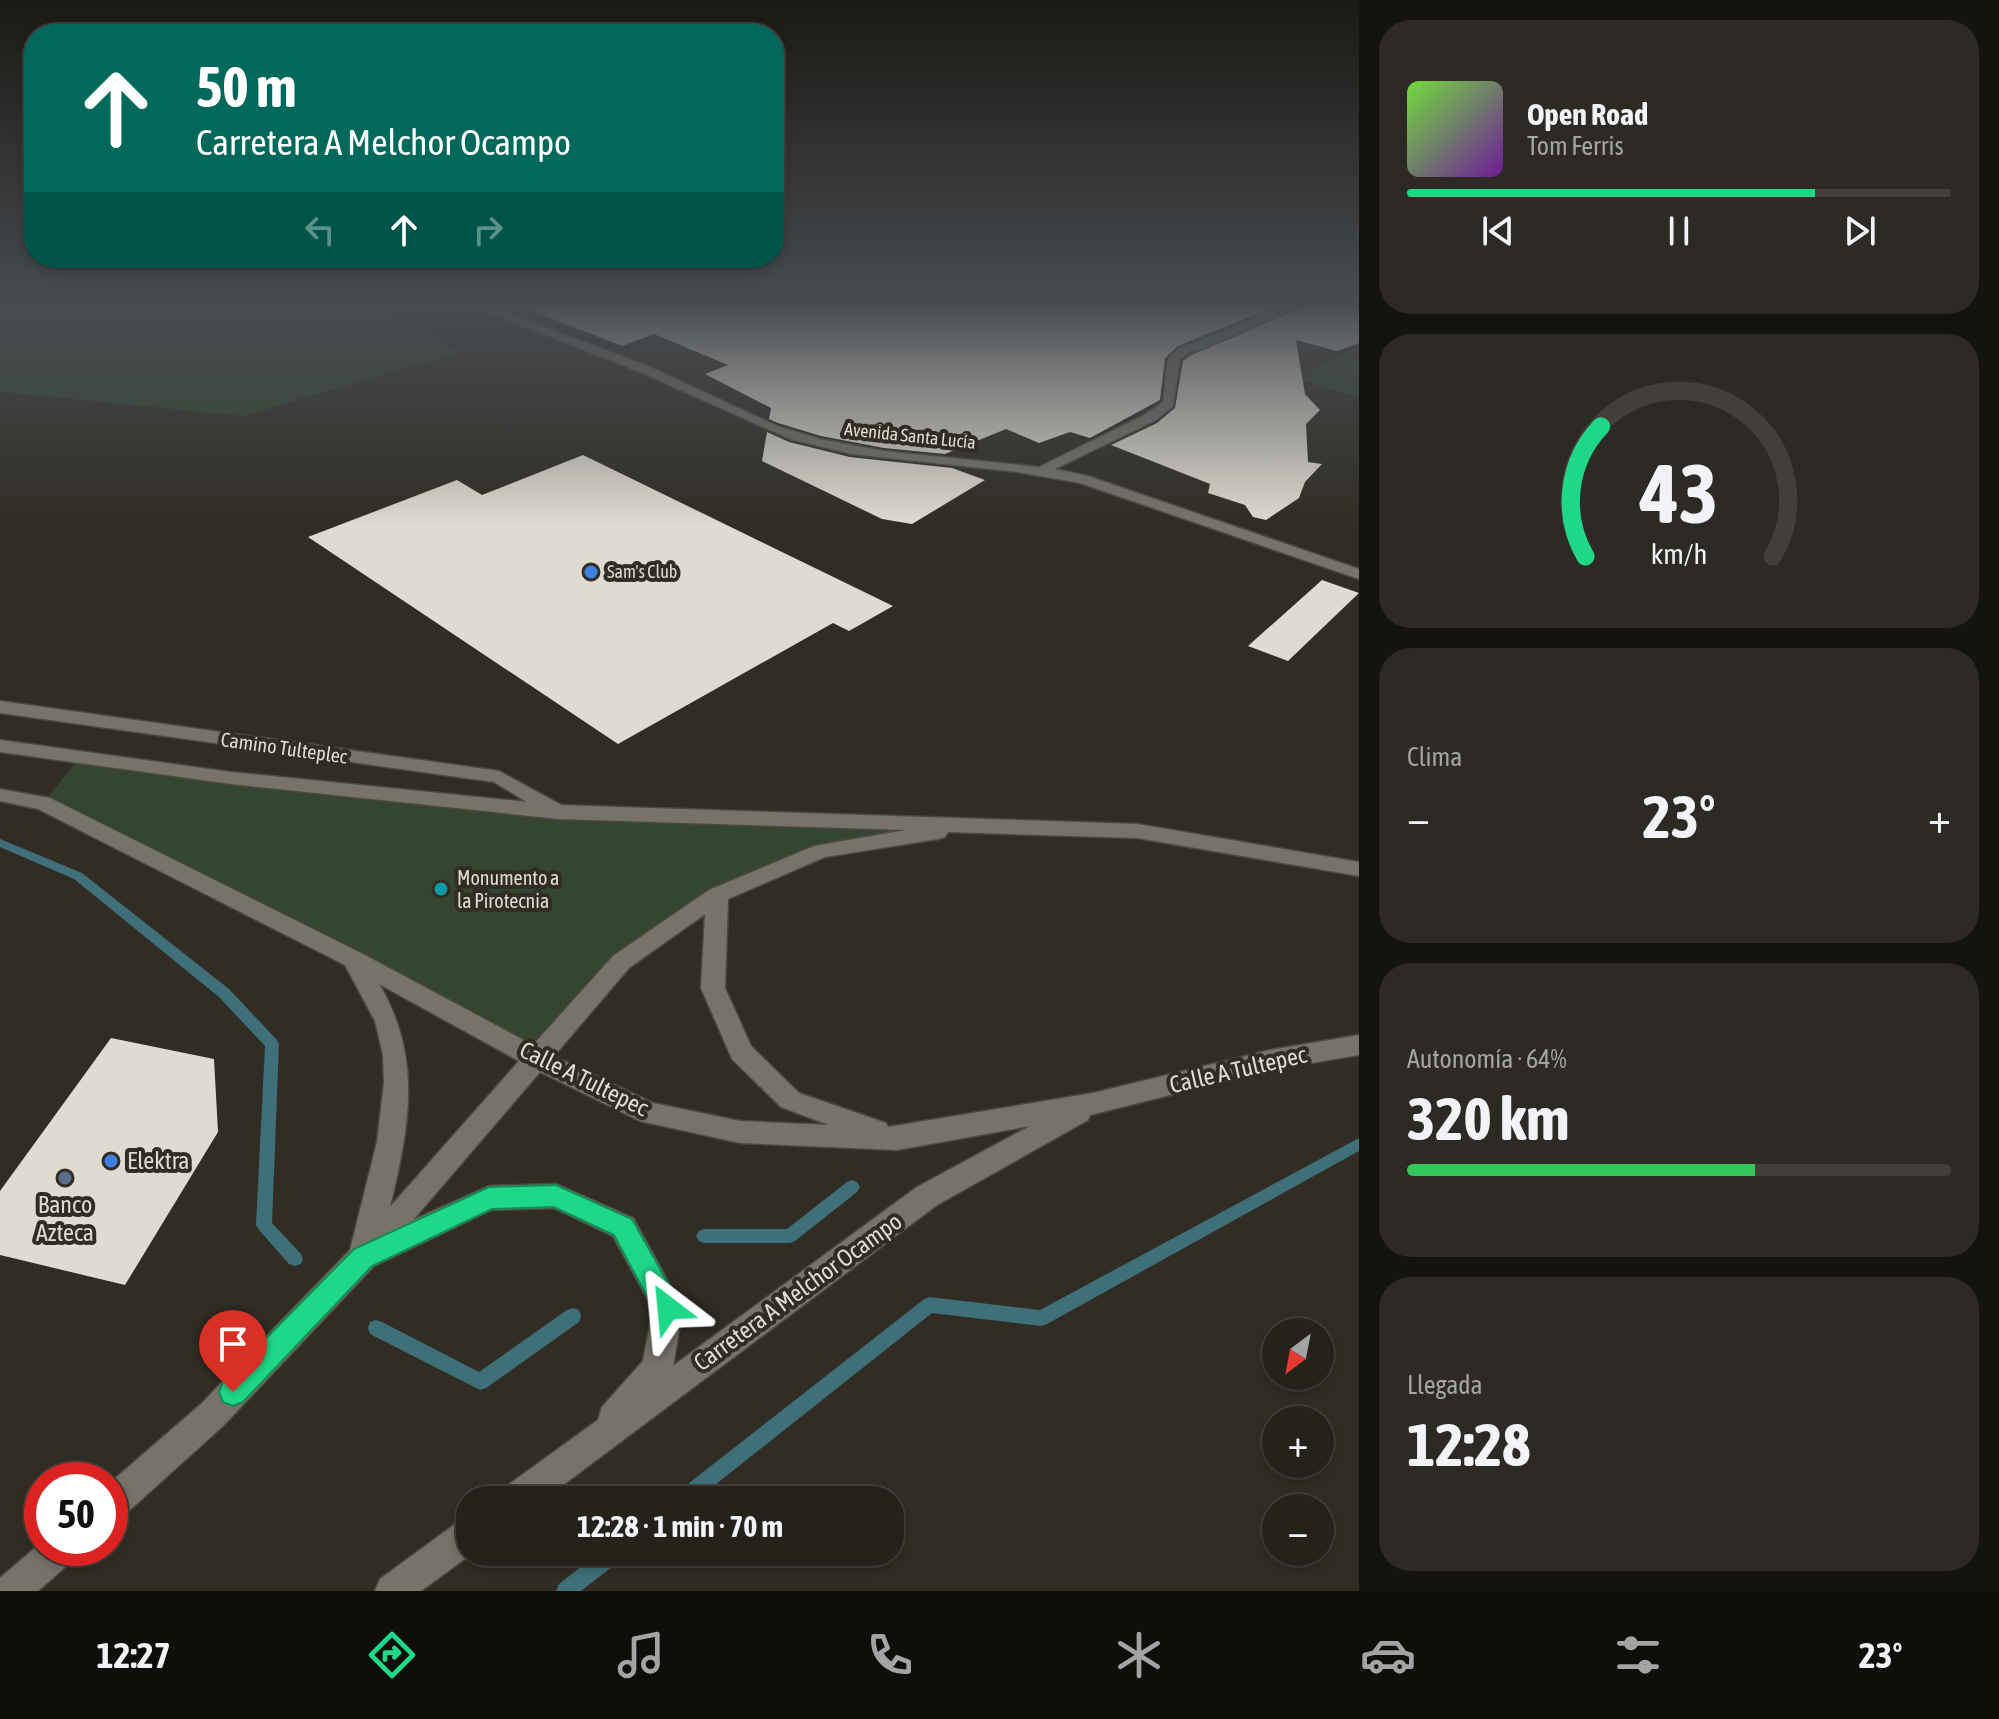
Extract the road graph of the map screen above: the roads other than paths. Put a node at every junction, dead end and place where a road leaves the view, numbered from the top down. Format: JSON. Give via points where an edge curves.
{"nodes":[{"id":1,"x":659,"y":376,"type":"edge"},
{"id":2,"x":1172,"y":376,"type":"edge"},
{"id":3,"x":1043,"y":470,"type":"junction"},
{"id":4,"x":1359,"y":574,"type":"edge"},
{"id":5,"x":0,"y":707,"type":"edge"},
{"id":6,"x":0,"y":746,"type":"edge"},
{"id":7,"x":0,"y":795,"type":"edge"},
{"id":8,"x":558,"y":812,"type":"junction"},
{"id":9,"x":986,"y":824,"type":"junction"},
{"id":10,"x":1359,"y":869,"type":"edge"},
{"id":11,"x":717,"y":895,"type":"junction"},
{"id":12,"x":353,"y":959,"type":"junction"},
{"id":13,"x":1359,"y":1045,"type":"edge"},
{"id":14,"x":539,"y":1060,"type":"junction"},
{"id":15,"x":1093,"y":1104,"type":"junction"},
{"id":16,"x":897,"y":1139,"type":"junction"},
{"id":17,"x":363,"y":1257,"type":"junction"},
{"id":18,"x":587,"y":1448,"type":"junction"},
{"id":19,"x":535,"y":1486,"type":"edge"},
{"id":20,"x":128,"y":1489,"type":"edge"},
{"id":21,"x":456,"y":1544,"type":"edge"},
{"id":22,"x":40,"y":1566,"type":"edge"},
{"id":23,"x":12,"y":1591,"type":"edge"},
{"id":24,"x":392,"y":1591,"type":"edge"}],
"edges":[{"from":1,"to":3,"type":"main road","name":"Avenida Santa Lucía","via":[[817,443]]},
{"from":2,"to":3,"type":"main road","via":[[1169,403],[1151,417]]},
{"from":3,"to":4,"type":"main road","name":"Avenida Santa Lucía"},
{"from":5,"to":8,"type":"main road","name":"Camino Tulteplec","via":[[499,777]]},
{"from":6,"to":8,"type":"main road","via":[[231,778]]},
{"from":7,"to":12,"type":"main road","name":"Calle A Tultepec","via":[[43,803]]},
{"from":8,"to":9,"type":"main road"},
{"from":9,"to":10,"type":"main road","via":[[1137,831]]},
{"from":9,"to":11,"type":"main road","via":[[821,851]]},
{"from":11,"to":14,"type":"main road","via":[[621,962]]},
{"from":11,"to":16,"type":"main road","via":[[713,988],[741,1052],[790,1100]]},
{"from":12,"to":14,"type":"main road","name":"Calle A Tultepec"},
{"from":12,"to":17,"type":"main road","via":[[390,1029],[397,1087]]},
{"from":13,"to":15,"type":"main road","name":"Calle A Tultepec","via":[[1270,1060]]},
{"from":14,"to":16,"type":"main road","name":"Calle A Tultepec","via":[[649,1113],[740,1132]]},
{"from":14,"to":17,"type":"main road"},
{"from":15,"to":16,"type":"main road","name":"Calle A Tultepec"},
{"from":15,"to":18,"type":"main road","name":"Carretera A Melchor Ocampo","via":[[927,1196]]},
{"from":17,"to":18,"type":"main road","via":[[489,1198],[556,1196],[623,1227],[668,1308],[657,1368]]},
{"from":17,"to":20,"type":"main road","via":[[212,1415]]},
{"from":18,"to":19,"type":"main road","name":"Carretera A Melchor Ocampo"},
{"from":21,"to":24,"type":"main road"},
{"from":22,"to":23,"type":"main road"}]}
